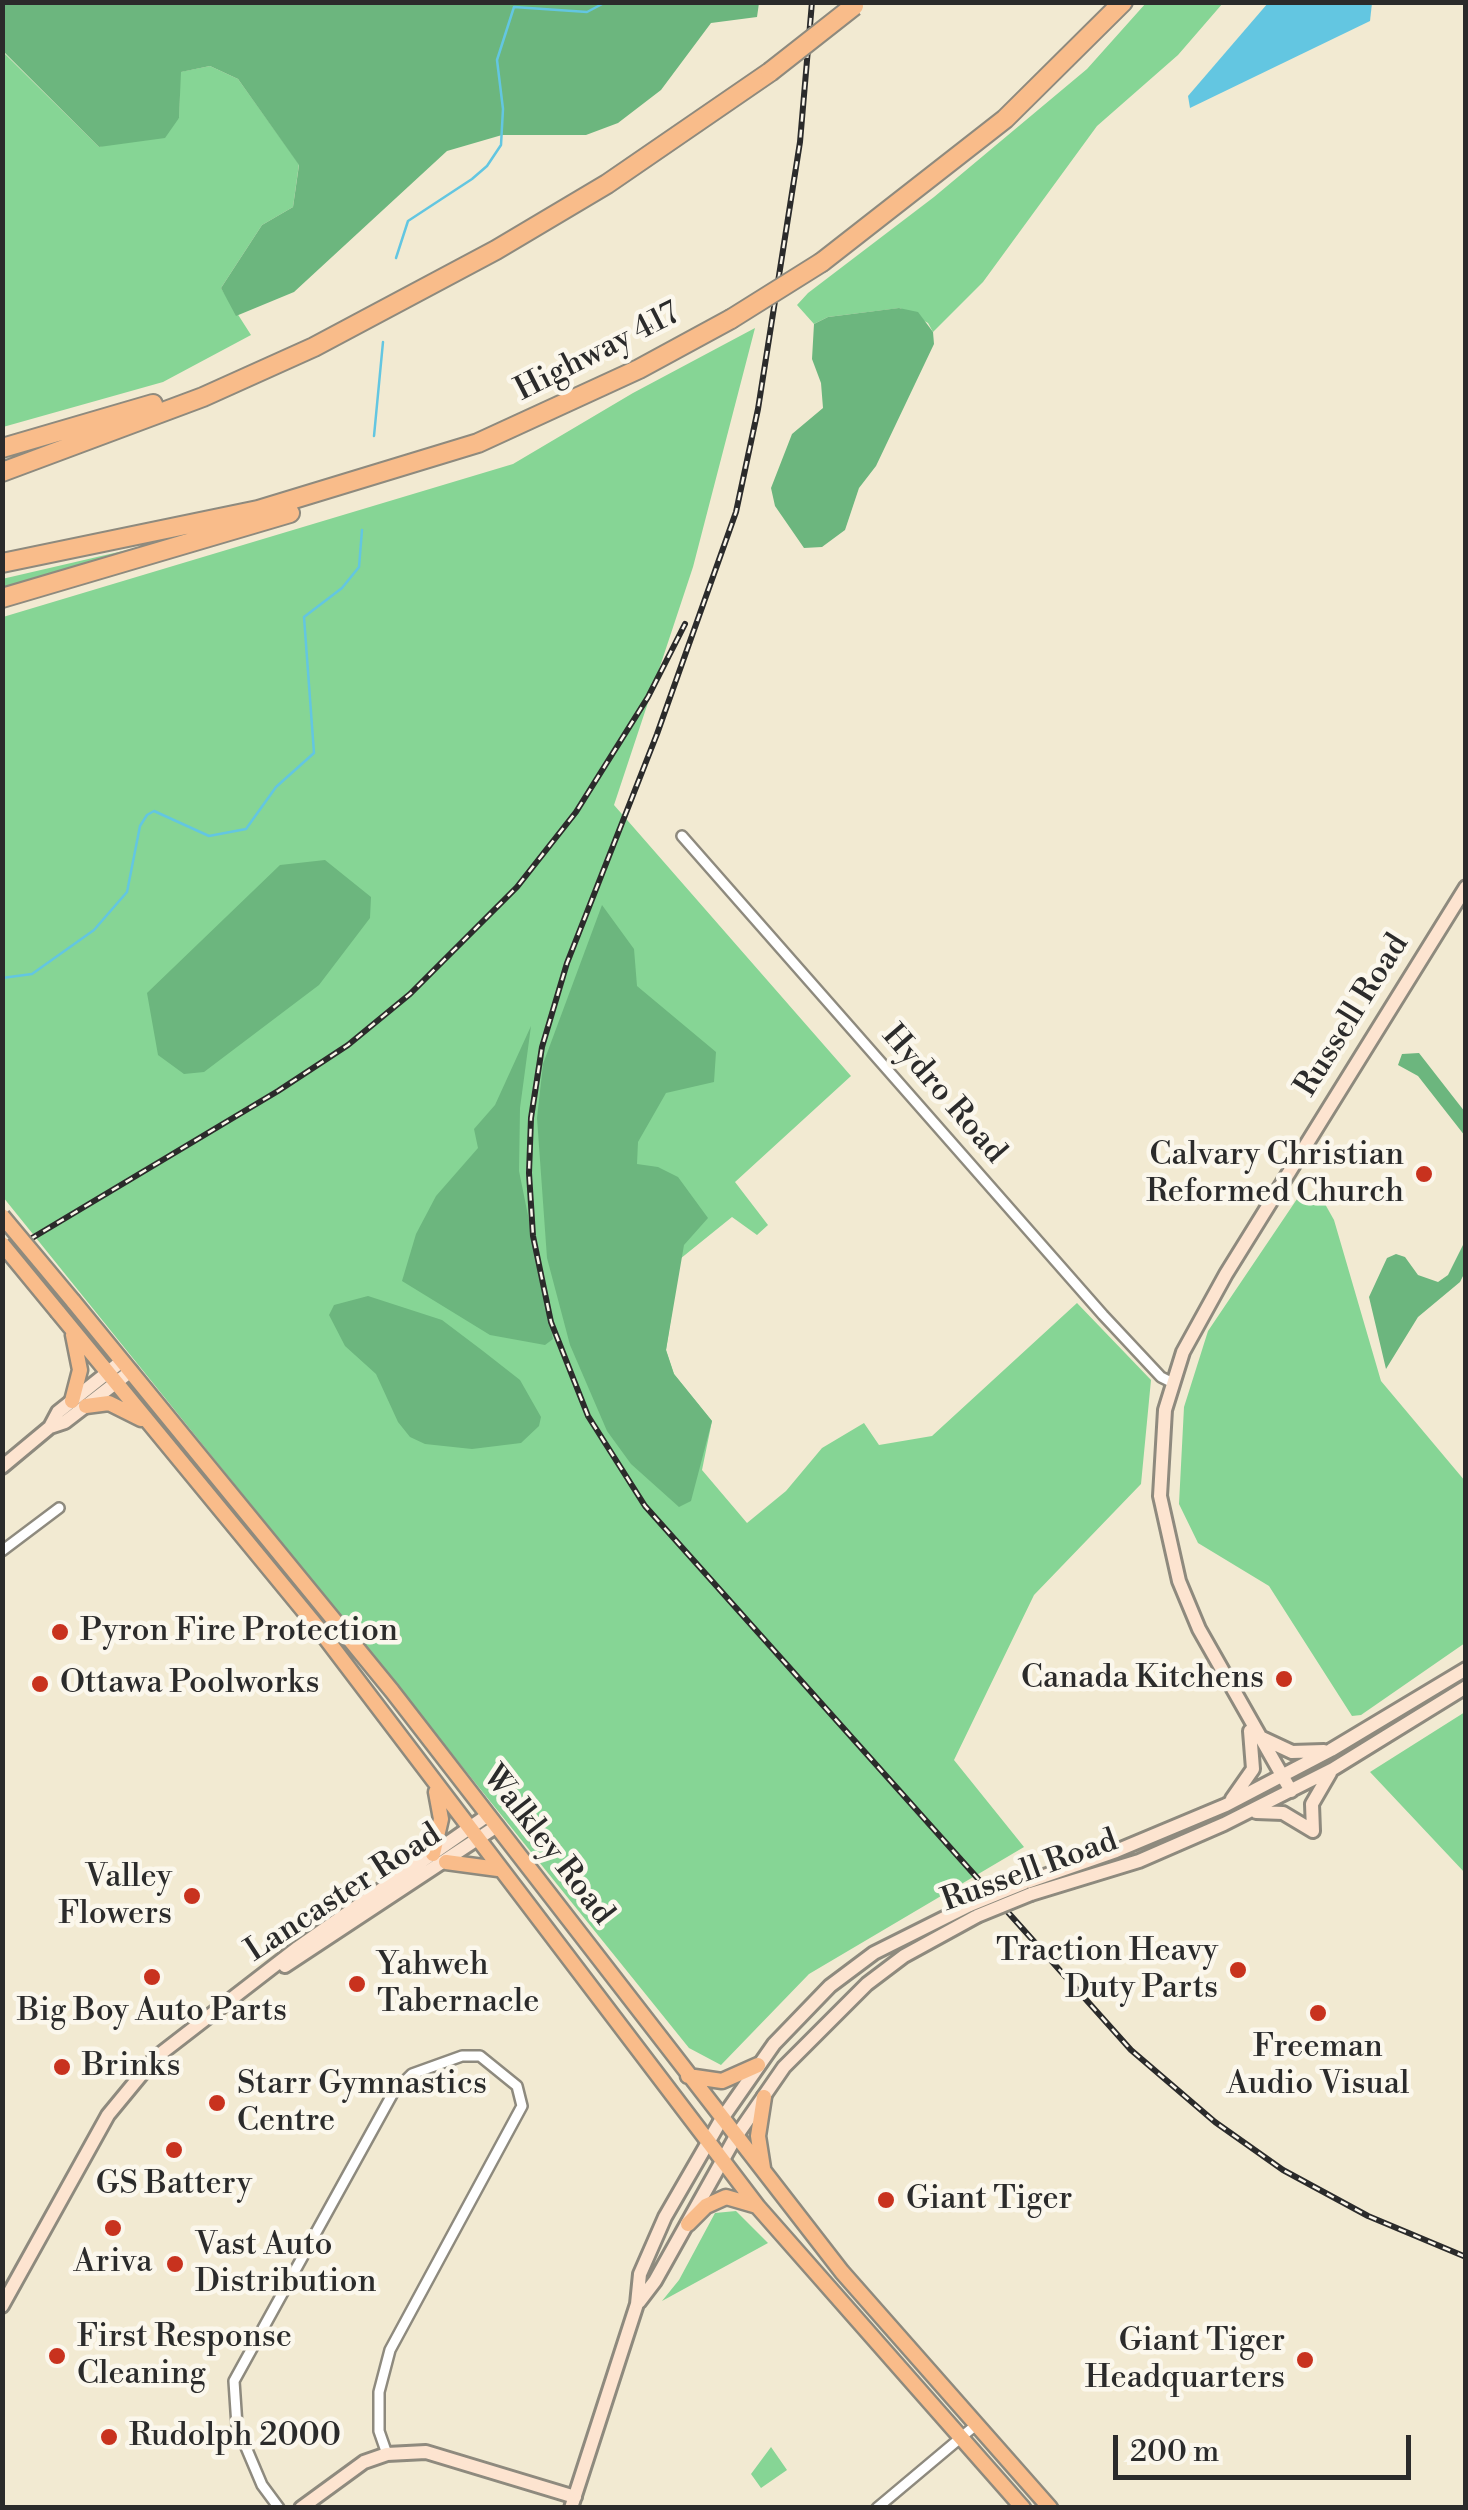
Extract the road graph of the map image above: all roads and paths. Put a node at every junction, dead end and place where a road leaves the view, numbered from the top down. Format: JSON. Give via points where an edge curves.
{"nodes":[{"id":1,"x":1124,"y":2,"type":"edge"},
{"id":2,"x":856,"y":4,"type":"edge"},
{"id":3,"x":314,"y":347,"type":"junction"},
{"id":4,"x":478,"y":443,"type":"junction"},
{"id":5,"x":2,"y":448,"type":"edge"},
{"id":6,"x":2,"y":472,"type":"edge"},
{"id":7,"x":2,"y":563,"type":"edge"},
{"id":8,"x":2,"y":598,"type":"edge"},
{"id":9,"x":682,"y":836,"type":"dead end"},
{"id":10,"x":1466,"y":887,"type":"edge"},
{"id":11,"x":2,"y":1216,"type":"edge"},
{"id":12,"x":2,"y":1244,"type":"edge"},
{"id":13,"x":69,"y":1325,"type":"junction"},
{"id":14,"x":127,"y":1366,"type":"junction"},
{"id":15,"x":112,"y":1378,"type":"junction"},
{"id":16,"x":1171,"y":1382,"type":"junction"},
{"id":17,"x":79,"y":1404,"type":"junction"},
{"id":18,"x":150,"y":1423,"type":"junction"},
{"id":19,"x":2,"y":1467,"type":"edge"},
{"id":20,"x":60,"y":1508,"type":"dead end"},
{"id":21,"x":2,"y":1551,"type":"edge"},
{"id":22,"x":1466,"y":1669,"type":"edge"},
{"id":23,"x":1466,"y":1687,"type":"edge"},
{"id":24,"x":1248,"y":1718,"type":"junction"},
{"id":25,"x":1258,"y":1737,"type":"junction"},
{"id":26,"x":1331,"y":1750,"type":"junction"},
{"id":27,"x":1333,"y":1769,"type":"junction"},
{"id":28,"x":1281,"y":1776,"type":"junction"},
{"id":29,"x":435,"y":1786,"type":"junction"},
{"id":30,"x":1291,"y":1792,"type":"junction"},
{"id":31,"x":1226,"y":1805,"type":"junction"},
{"id":32,"x":1248,"y":1812,"type":"junction"},
{"id":33,"x":492,"y":1820,"type":"junction"},
{"id":34,"x":473,"y":1835,"type":"junction"},
{"id":35,"x":439,"y":1858,"type":"junction"},
{"id":36,"x":498,"y":1870,"type":"junction"},
{"id":37,"x":1028,"y":1889,"type":"junction"},
{"id":38,"x":974,"y":1910,"type":"junction"},
{"id":39,"x":758,"y":2066,"type":"junction"},
{"id":40,"x":688,"y":2076,"type":"junction"},
{"id":41,"x":764,"y":2096,"type":"junction"},
{"id":42,"x":720,"y":2120,"type":"junction"},
{"id":43,"x":735,"y":2138,"type":"junction"},
{"id":44,"x":708,"y":2140,"type":"junction"},
{"id":45,"x":722,"y":2160,"type":"junction"},
{"id":46,"x":764,"y":2174,"type":"junction"},
{"id":47,"x":758,"y":2207,"type":"junction"},
{"id":48,"x":688,"y":2224,"type":"junction"},
{"id":49,"x":637,"y":2304,"type":"junction"},
{"id":50,"x":2,"y":2306,"type":"edge"},
{"id":51,"x":976,"y":2424,"type":"junction"},
{"id":52,"x":960,"y":2439,"type":"junction"},
{"id":53,"x":387,"y":2454,"type":"junction"},
{"id":54,"x":573,"y":2502,"type":"edge"},
{"id":55,"x":279,"y":2508,"type":"edge"},
{"id":56,"x":301,"y":2508,"type":"edge"},
{"id":57,"x":877,"y":2508,"type":"edge"},
{"id":58,"x":1023,"y":2508,"type":"edge"},
{"id":59,"x":1050,"y":2508,"type":"edge"}],
"edges":[{"from":1,"to":4,"type":"highway","name":"Highway 417","bridge":true,"via":[[1005,119],[822,262],[731,319]]},
{"from":2,"to":3,"type":"highway","bridge":true,"via":[[770,72],[591,194]]},
{"from":3,"to":5,"type":"highway","via":[[124,414]]},
{"from":3,"to":6,"type":"highway","via":[[204,397]]},
{"from":4,"to":7,"type":"highway","name":"Highway 417","via":[[274,506]]},
{"from":4,"to":8,"type":"highway","via":[[377,485]]},
{"from":9,"to":16,"type":"street","name":"Hydro Road","via":[[1103,1316]]},
{"from":10,"to":16,"type":"main road","name":"Russell Road","via":[[1226,1274]]},
{"from":11,"to":14,"type":"main road","name":"Walkley Road","bridge":true},
{"from":12,"to":13,"type":"main road","name":"Walkley Road","bridge":true},
{"from":13,"to":15,"type":"main road","name":"Walkley Road"},
{"from":13,"to":17,"type":"main road","via":[[80,1362]]},
{"from":14,"to":15,"type":"main road"},
{"from":14,"to":33,"type":"main road","name":"Walkley Road"},
{"from":15,"to":17,"type":"main road"},
{"from":15,"to":18,"type":"main road","name":"Walkley Road"},
{"from":16,"to":24,"type":"main road","name":"Russell Road","via":[[1159,1458],[1166,1537],[1199,1629]]},
{"from":17,"to":18,"type":"main road","via":[[109,1403]]},
{"from":17,"to":19,"type":"main road"},
{"from":18,"to":29,"type":"main road","name":"Walkley Road"},
{"from":20,"to":21,"type":"street"},
{"from":22,"to":26,"type":"main road"},
{"from":23,"to":27,"type":"main road"},
{"from":24,"to":25,"type":"main road","name":"Russell Road"},
{"from":24,"to":31,"type":"main road","via":[[1253,1767]]},
{"from":25,"to":26,"type":"main road","via":[[1292,1752]]},
{"from":25,"to":28,"type":"main road","name":"Russell Road"},
{"from":26,"to":28,"type":"main road"},
{"from":27,"to":30,"type":"main road"},
{"from":27,"to":32,"type":"main road","via":[[1314,1799],[1313,1831],[1283,1813]]},
{"from":28,"to":30,"type":"main road","name":"Russell Road"},
{"from":28,"to":31,"type":"main road","name":"Russell Road"},
{"from":29,"to":34,"type":"main road","name":"Walkley Road"},
{"from":29,"to":35,"type":"main road"},
{"from":30,"to":32,"type":"main road","name":"Russell Road"},
{"from":31,"to":37,"type":"main road","name":"Russell Road"},
{"from":32,"to":37,"type":"main road","name":"Russell Road","via":[[1139,1861]]},
{"from":33,"to":34,"type":"main road","name":"Lancaster Road"},
{"from":33,"to":40,"type":"main road","name":"Walkley Road"},
{"from":34,"to":35,"type":"main road","name":"Lancaster Road"},
{"from":34,"to":36,"type":"main road","name":"Walkley Road"},
{"from":35,"to":36,"type":"main road"},
{"from":35,"to":50,"type":"main road","name":"Lancaster Road","via":[[163,2050],[120,2098]]},
{"from":36,"to":44,"type":"main road","name":"Walkley Road"},
{"from":37,"to":38,"type":"main road","name":"Russell Road","bridge":true},
{"from":38,"to":39,"type":"main road","name":"Russell Road","via":[[902,1937],[846,1972]]},
{"from":38,"to":41,"type":"main road","name":"Russell Road","via":[[867,1984]]},
{"from":39,"to":40,"type":"main road","via":[[722,2081]]},
{"from":39,"to":42,"type":"main road","name":"Russell Road"},
{"from":40,"to":42,"type":"main road","name":"Walkley Road"},
{"from":41,"to":43,"type":"main road","name":"Russell Road"},
{"from":41,"to":46,"type":"main road","via":[[758,2136]]},
{"from":42,"to":43,"type":"main road","name":"Walkley Road"},
{"from":42,"to":44,"type":"main road","name":"Russell Road"},
{"from":43,"to":45,"type":"main road","name":"Russell Road"},
{"from":43,"to":46,"type":"main road","name":"Walkley Road"},
{"from":44,"to":45,"type":"main road","name":"Walkley Road"},
{"from":44,"to":49,"type":"main road","name":"Russell Road","via":[[646,2260]]},
{"from":45,"to":47,"type":"main road","name":"Walkley Road"},
{"from":45,"to":48,"type":"main road","name":"Russell Road"},
{"from":46,"to":51,"type":"main road","name":"Walkley Road"},
{"from":47,"to":48,"type":"main road","via":[[726,2197]]},
{"from":47,"to":52,"type":"main road","name":"Walkley Road"},
{"from":48,"to":49,"type":"main road","name":"Russell Road"},
{"from":49,"to":54,"type":"main road","name":"Russell Road"},
{"from":51,"to":52,"type":"street"},
{"from":51,"to":59,"type":"main road","name":"Walkley Road"},
{"from":52,"to":57,"type":"street"},
{"from":52,"to":58,"type":"main road","name":"Walkley Road"},
{"from":53,"to":54,"type":"main road","via":[[450,2457]]},
{"from":53,"to":55,"type":"street","via":[[379,2392],[390,2350],[522,2106],[516,2086],[480,2056],[412,2074],[393,2093],[234,2382],[237,2426]]},
{"from":53,"to":56,"type":"main road","via":[[346,2471]]}]}
